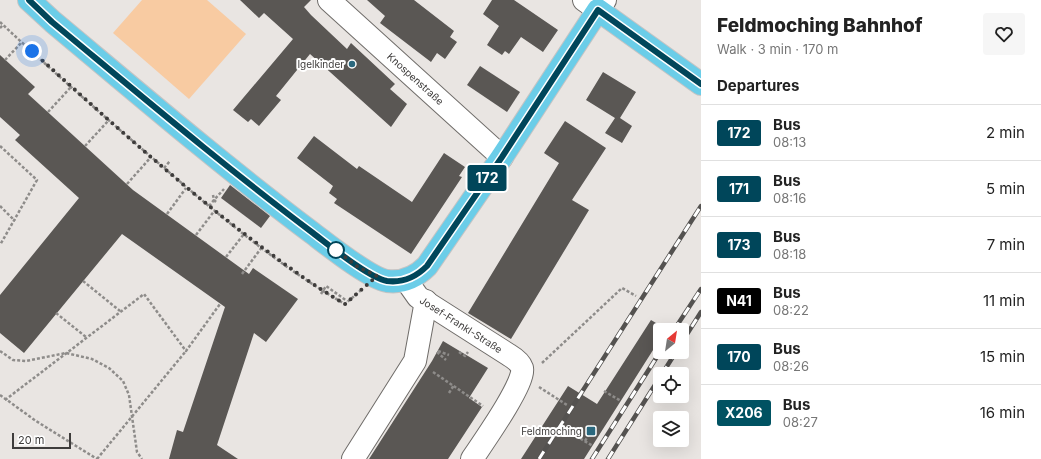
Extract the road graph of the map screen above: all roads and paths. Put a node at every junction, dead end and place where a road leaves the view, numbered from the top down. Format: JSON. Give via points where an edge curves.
{"nodes":[{"id":1,"x":329,"y":0,"type":"edge"},
{"id":2,"x":35,"y":2,"type":"edge"},
{"id":3,"x":596,"y":3,"type":"edge"},
{"id":4,"x":0,"y":22,"type":"edge"},
{"id":5,"x":3,"y":25,"type":"junction"},
{"id":6,"x":0,"y":28,"type":"edge"},
{"id":7,"x":22,"y":42,"type":"junction"},
{"id":8,"x":5,"y":60,"type":"dead end"},
{"id":9,"x":701,"y":84,"type":"edge"},
{"id":10,"x":72,"y":87,"type":"junction"},
{"id":11,"x":48,"y":112,"type":"dead end"},
{"id":12,"x":109,"y":120,"type":"junction"},
{"id":13,"x":0,"y":146,"type":"edge"},
{"id":14,"x":85,"y":146,"type":"dead end"},
{"id":15,"x":151,"y":157,"type":"junction"},
{"id":16,"x":502,"y":157,"type":"junction"},
{"id":17,"x":170,"y":161,"type":"dead end"},
{"id":18,"x":164,"y":168,"type":"junction"},
{"id":19,"x":127,"y":184,"type":"dead end"},
{"id":20,"x":186,"y":188,"type":"junction"},
{"id":21,"x":223,"y":189,"type":"dead end"},
{"id":22,"x":213,"y":196,"type":"dead end"},
{"id":23,"x":215,"y":201,"type":"junction"},
{"id":24,"x":0,"y":206,"type":"edge"},
{"id":25,"x":209,"y":206,"type":"junction"},
{"id":26,"x":214,"y":210,"type":"junction"},
{"id":27,"x":167,"y":214,"type":"dead end"},
{"id":28,"x":15,"y":221,"type":"junction"},
{"id":29,"x":244,"y":234,"type":"junction"},
{"id":30,"x":196,"y":235,"type":"dead end"},
{"id":31,"x":0,"y":245,"type":"edge"},
{"id":32,"x":262,"y":247,"type":"junction"},
{"id":33,"x":226,"y":257,"type":"dead end"},
{"id":34,"x":242,"y":274,"type":"dead end"},
{"id":35,"x":377,"y":276,"type":"junction"},
{"id":36,"x":406,"y":280,"type":"junction"},
{"id":37,"x":83,"y":281,"type":"dead end"},
{"id":38,"x":322,"y":293,"type":"junction"},
{"id":39,"x":636,"y":296,"type":"dead end"},
{"id":40,"x":348,"y":301,"type":"dead end"},
{"id":41,"x":426,"y":301,"type":"junction"},
{"id":42,"x":220,"y":304,"type":"dead end"},
{"id":43,"x":120,"y":311,"type":"junction"},
{"id":44,"x":56,"y":313,"type":"dead end"},
{"id":45,"x":86,"y":338,"type":"junction"},
{"id":46,"x":0,"y":351,"type":"edge"},
{"id":47,"x":186,"y":351,"type":"junction"},
{"id":48,"x":437,"y":351,"type":"dead end"},
{"id":49,"x":468,"y":351,"type":"dead end"},
{"id":50,"x":459,"y":352,"type":"dead end"},
{"id":51,"x":66,"y":353,"type":"junction"},
{"id":52,"x":446,"y":360,"type":"dead end"},
{"id":53,"x":543,"y":361,"type":"dead end"},
{"id":54,"x":431,"y":371,"type":"dead end"},
{"id":55,"x":454,"y":385,"type":"junction"},
{"id":56,"x":528,"y":385,"type":"junction"},
{"id":57,"x":604,"y":391,"type":"dead end"},
{"id":58,"x":449,"y":393,"type":"dead end"},
{"id":59,"x":0,"y":395,"type":"edge"},
{"id":60,"x":5,"y":400,"type":"junction"},
{"id":61,"x":621,"y":401,"type":"dead end"},
{"id":62,"x":568,"y":405,"type":"dead end"},
{"id":63,"x":132,"y":416,"type":"junction"},
{"id":64,"x":499,"y":417,"type":"junction"},
{"id":65,"x":576,"y":436,"type":"dead end"},
{"id":66,"x":588,"y":436,"type":"dead end"},
{"id":67,"x":585,"y":441,"type":"junction"},
{"id":68,"x":593,"y":446,"type":"dead end"},
{"id":69,"x":97,"y":459,"type":"edge"},
{"id":70,"x":142,"y":459,"type":"edge"},
{"id":71,"x":353,"y":459,"type":"edge"},
{"id":72,"x":472,"y":459,"type":"edge"}],
"edges":[{"from":1,"to":16,"type":"street","name":"Knospenstraße"},
{"from":2,"to":35,"type":"main road","via":[[227,168],[358,267]]},
{"from":3,"to":9,"type":"main road"},
{"from":3,"to":16,"type":"main road"},
{"from":4,"to":5,"type":"path"},
{"from":5,"to":6,"type":"path"},
{"from":5,"to":7,"type":"path"},
{"from":7,"to":8,"type":"path"},
{"from":7,"to":10,"type":"path"},
{"from":10,"to":11,"type":"path"},
{"from":10,"to":12,"type":"path"},
{"from":12,"to":14,"type":"path"},
{"from":12,"to":15,"type":"path"},
{"from":13,"to":28,"type":"path","via":[[37,180]]},
{"from":15,"to":18,"type":"path"},
{"from":15,"to":19,"type":"path"},
{"from":16,"to":36,"type":"main road","via":[[427,266],[418,275]]},
{"from":17,"to":18,"type":"path"},
{"from":18,"to":20,"type":"path"},
{"from":20,"to":25,"type":"path"},
{"from":20,"to":27,"type":"path"},
{"from":21,"to":23,"type":"path"},
{"from":22,"to":23,"type":"path"},
{"from":23,"to":25,"type":"path"},
{"from":24,"to":28,"type":"path"},
{"from":25,"to":26,"type":"path"},
{"from":26,"to":29,"type":"path"},
{"from":26,"to":30,"type":"path"},
{"from":28,"to":31,"type":"path"},
{"from":29,"to":32,"type":"path"},
{"from":29,"to":33,"type":"path"},
{"from":32,"to":34,"type":"path"},
{"from":32,"to":38,"type":"path"},
{"from":35,"to":36,"type":"main road","via":[[386,281]]},
{"from":35,"to":38,"type":"path","via":[[345,304]]},
{"from":36,"to":41,"type":"street","name":"Josef-Frankl-Straße","via":[[418,297]]},
{"from":37,"to":43,"type":"path"},
{"from":38,"to":40,"type":"path","via":[[326,286]]},
{"from":39,"to":53,"type":"path","via":[[622,288]]},
{"from":41,"to":56,"type":"street","name":"Josef-Frankl-Straße","via":[[514,359],[522,368]]},
{"from":41,"to":71,"type":"street","via":[[415,361]]},
{"from":42,"to":47,"type":"path"},
{"from":43,"to":45,"type":"path"},
{"from":43,"to":47,"type":"path","via":[[144,294]]},
{"from":44,"to":45,"type":"path"},
{"from":45,"to":51,"type":"path"},
{"from":46,"to":51,"type":"path","via":[[13,360],[26,361]]},
{"from":47,"to":63,"type":"path"},
{"from":48,"to":52,"type":"path"},
{"from":49,"to":50,"type":"path","via":[[466,356]]},
{"from":51,"to":60,"type":"path"},
{"from":51,"to":63,"type":"path","via":[[92,359],[109,368],[123,381],[129,395]]},
{"from":54,"to":55,"type":"path"},
{"from":55,"to":58,"type":"path"},
{"from":55,"to":64,"type":"path"},
{"from":56,"to":62,"type":"path"},
{"from":56,"to":64,"type":"street"},
{"from":57,"to":61,"type":"path"},
{"from":59,"to":60,"type":"path"},
{"from":60,"to":69,"type":"path"},
{"from":63,"to":69,"type":"path"},
{"from":63,"to":70,"type":"path","via":[[137,452]]},
{"from":64,"to":72,"type":"street"},
{"from":65,"to":67,"type":"path"},
{"from":66,"to":67,"type":"path"},
{"from":67,"to":68,"type":"path"}]}
